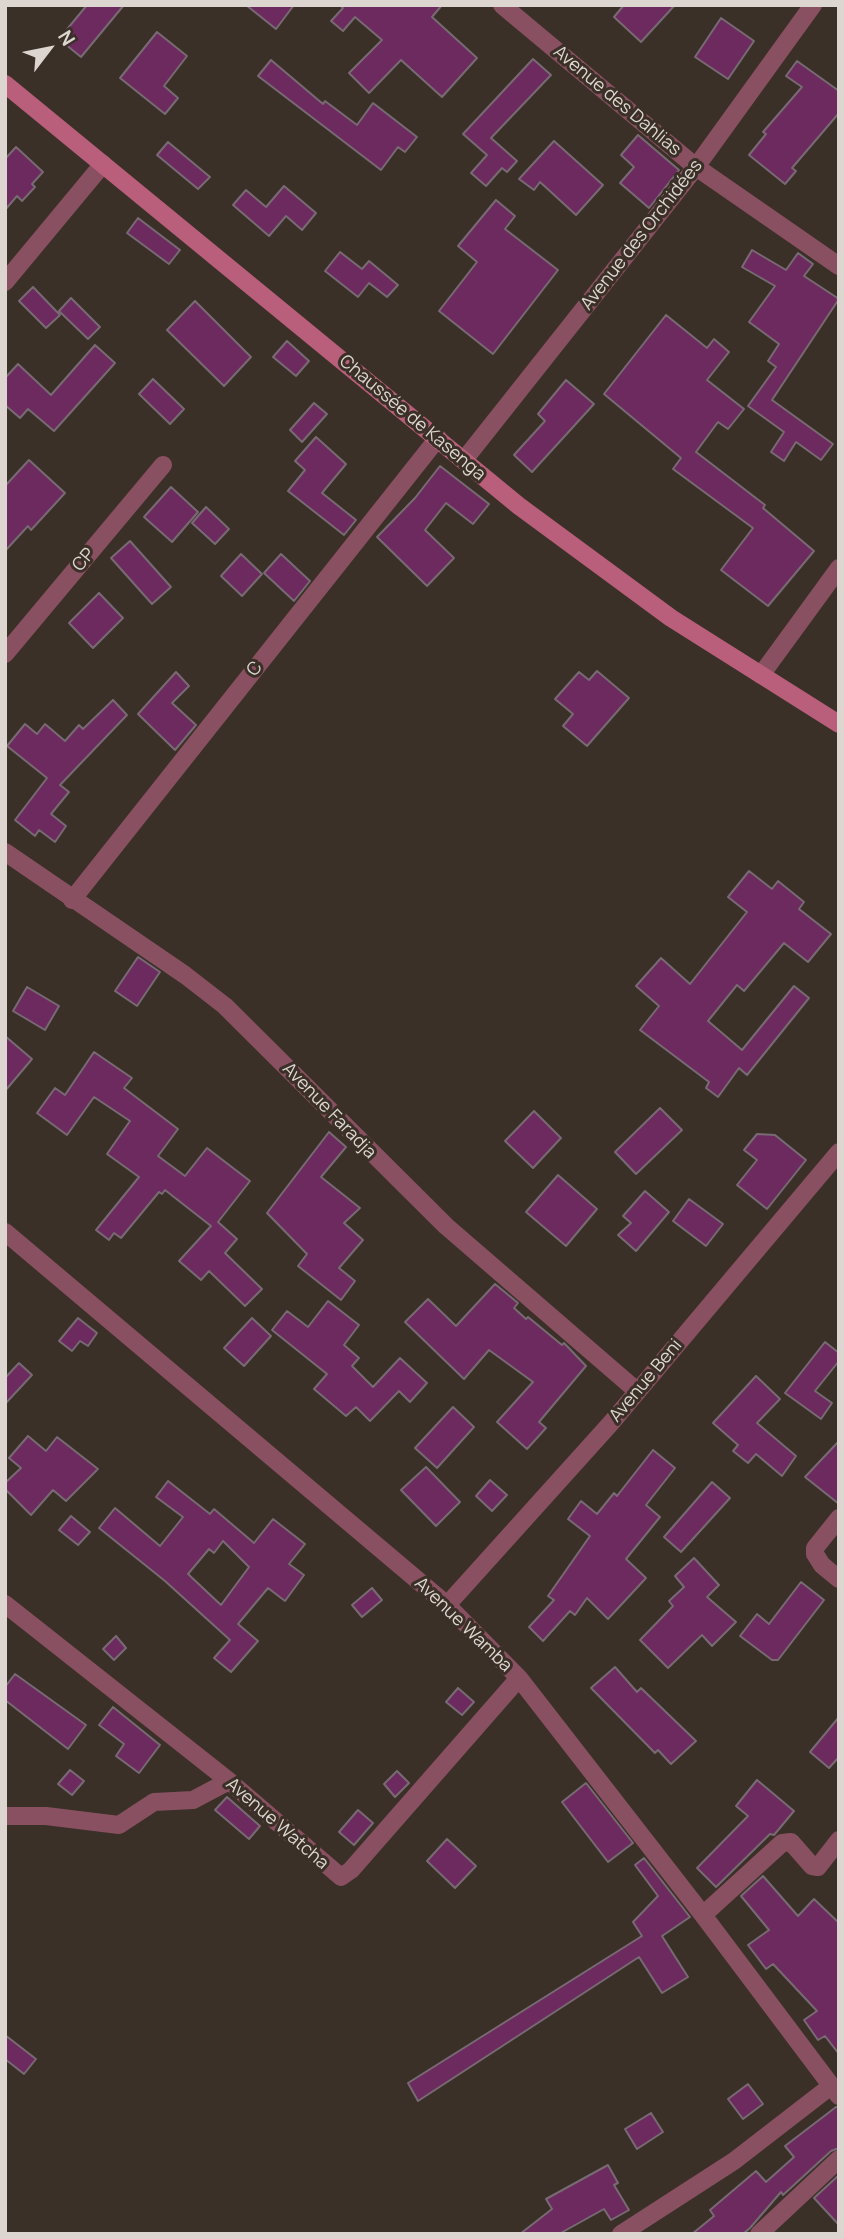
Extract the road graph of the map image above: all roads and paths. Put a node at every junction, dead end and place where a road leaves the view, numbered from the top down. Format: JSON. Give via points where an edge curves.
{"nodes":[{"id":1,"x":502,"y":5,"type":"edge"},
{"id":2,"x":813,"y":5,"type":"edge"},
{"id":3,"x":5,"y":85,"type":"edge"},
{"id":4,"x":103,"y":164,"type":"junction"},
{"id":5,"x":696,"y":167,"type":"junction"},
{"id":6,"x":839,"y":266,"type":"edge"},
{"id":7,"x":5,"y":282,"type":"edge"},
{"id":8,"x":438,"y":438,"type":"junction"},
{"id":9,"x":464,"y":460,"type":"junction"},
{"id":10,"x":163,"y":465,"type":"dead end"},
{"id":11,"x":839,"y":568,"type":"edge"},
{"id":12,"x":5,"y":654,"type":"edge"},
{"id":13,"x":761,"y":675,"type":"junction"},
{"id":14,"x":839,"y":724,"type":"edge"},
{"id":15,"x":5,"y":852,"type":"edge"},
{"id":16,"x":72,"y":900,"type":"junction"},
{"id":17,"x":839,"y":1152,"type":"edge"},
{"id":18,"x":5,"y":1232,"type":"edge"},
{"id":19,"x":637,"y":1391,"type":"junction"},
{"id":20,"x":839,"y":1518,"type":"edge"},
{"id":21,"x":839,"y":1579,"type":"edge"},
{"id":22,"x":5,"y":1604,"type":"edge"},
{"id":23,"x":447,"y":1605,"type":"junction"},
{"id":24,"x":519,"y":1678,"type":"junction"},
{"id":25,"x":229,"y":1781,"type":"junction"},
{"id":26,"x":5,"y":1816,"type":"edge"},
{"id":27,"x":836,"y":1852,"type":"edge"},
{"id":28,"x":703,"y":1914,"type":"junction"},
{"id":29,"x":835,"y":2091,"type":"edge"},
{"id":30,"x":839,"y":2159,"type":"edge"},
{"id":31,"x":621,"y":2234,"type":"edge"},
{"id":32,"x":759,"y":2234,"type":"edge"}],
"edges":[{"from":1,"to":5,"type":"street","name":"Avenue des Dahlias"},
{"from":2,"to":5,"type":"street","name":"Avenue des Orchidées"},
{"from":3,"to":4,"type":"main road","name":"Chaussée de Kasenga"},
{"from":4,"to":7,"type":"street"},
{"from":4,"to":8,"type":"main road","name":"Chaussée de Kasenga"},
{"from":5,"to":6,"type":"street","name":"Avenue des Dahlias"},
{"from":5,"to":9,"type":"street","name":"Avenue des Orchidées"},
{"from":8,"to":9,"type":"main road","name":"Chaussée de Kasenga"},
{"from":8,"to":16,"type":"street","name":"C"},
{"from":9,"to":13,"type":"main road","name":"Chaussée de Kasenga","via":[[616,580]]},
{"from":10,"to":12,"type":"street","name":"CP"},
{"from":11,"to":13,"type":"street"},
{"from":13,"to":14,"type":"main road","name":"Chaussée de Kasenga"},
{"from":15,"to":16,"type":"street","name":"Avenue Faradja"},
{"from":16,"to":19,"type":"street","name":"Avenue Faradja","via":[[225,1006],[446,1226]]},
{"from":17,"to":19,"type":"street","name":"Avenue Beni"},
{"from":18,"to":23,"type":"street","name":"Avenue Wamba"},
{"from":19,"to":23,"type":"street","name":"Avenue Beni"},
{"from":20,"to":21,"type":"street","via":[[815,1548],[822,1565]]},
{"from":22,"to":25,"type":"street","name":"Avenue Watcha"},
{"from":23,"to":24,"type":"street","name":"Avenue Wamba"},
{"from":24,"to":25,"type":"street","name":"Avenue Watcha","via":[[344,1876],[334,1873]]},
{"from":24,"to":28,"type":"street","name":"Avenue Wamba"},
{"from":25,"to":26,"type":"street","via":[[193,1800],[154,1802],[119,1825]]},
{"from":27,"to":28,"type":"street","via":[[818,1867],[812,1866],[791,1842],[782,1843]]},
{"from":28,"to":29,"type":"street","name":"Avenue Wamba"},
{"from":29,"to":31,"type":"street"},
{"from":30,"to":32,"type":"street"}]}
